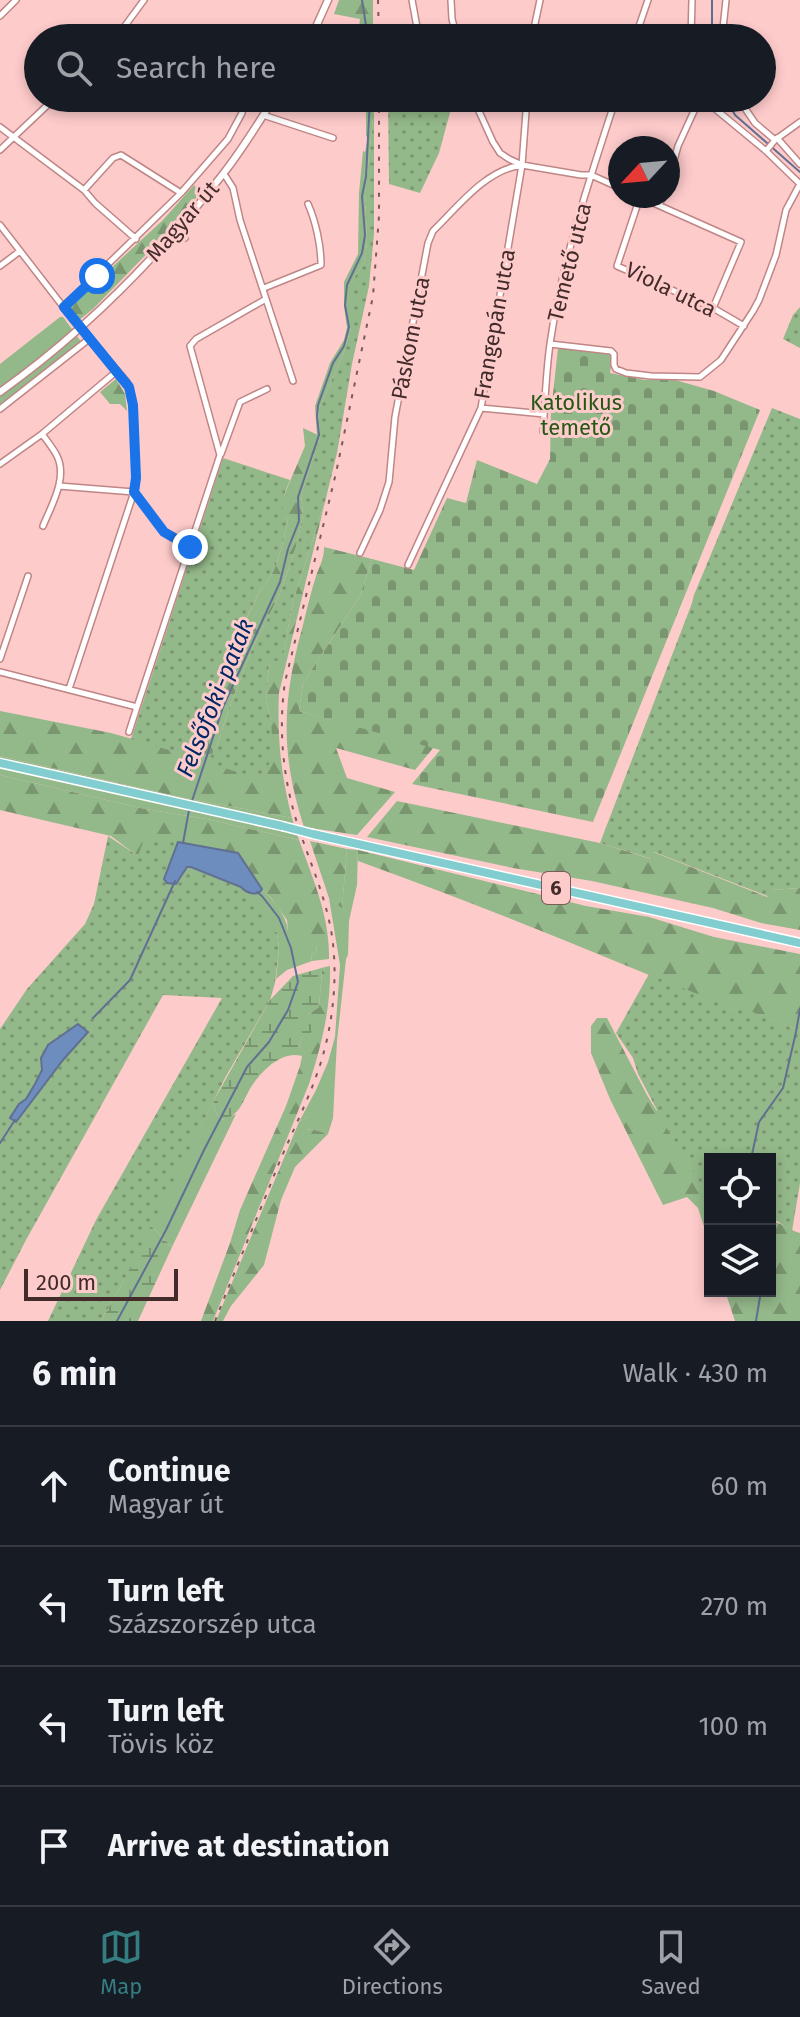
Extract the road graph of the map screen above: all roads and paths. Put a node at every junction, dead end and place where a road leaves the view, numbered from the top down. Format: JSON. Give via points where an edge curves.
{"nodes":[{"id":1,"x":16,"y":0,"type":"edge"},
{"id":2,"x":144,"y":0,"type":"edge"},
{"id":3,"x":328,"y":0,"type":"edge"},
{"id":4,"x":412,"y":0,"type":"edge"},
{"id":5,"x":451,"y":0,"type":"edge"},
{"id":6,"x":540,"y":0,"type":"edge"},
{"id":7,"x":648,"y":0,"type":"edge"},
{"id":8,"x":692,"y":0,"type":"edge"},
{"id":9,"x":726,"y":0,"type":"edge"},
{"id":10,"x":0,"y":16,"type":"edge"},
{"id":11,"x":126,"y":24,"type":"edge"},
{"id":12,"x":317,"y":24,"type":"edge"},
{"id":13,"x":416,"y":24,"type":"edge"},
{"id":14,"x":453,"y":24,"type":"edge"},
{"id":15,"x":535,"y":24,"type":"edge"},
{"id":16,"x":640,"y":24,"type":"edge"},
{"id":17,"x":691,"y":24,"type":"edge"},
{"id":18,"x":723,"y":24,"type":"edge"},
{"id":19,"x":41,"y":112,"type":"edge"},
{"id":20,"x":265,"y":112,"type":"edge"},
{"id":21,"x":479,"y":112,"type":"edge"},
{"id":22,"x":526,"y":112,"type":"edge"},
{"id":23,"x":611,"y":112,"type":"edge"},
{"id":24,"x":694,"y":112,"type":"edge"},
{"id":25,"x":718,"y":112,"type":"edge"},
{"id":26,"x":748,"y":112,"type":"edge"},
{"id":27,"x":242,"y":113,"type":"dead end"},
{"id":28,"x":263,"y":115,"type":"junction"},
{"id":29,"x":800,"y":122,"type":"edge"},
{"id":30,"x":0,"y":127,"type":"edge"},
{"id":31,"x":15,"y":138,"type":"junction"},
{"id":32,"x":333,"y":138,"type":"dead end"},
{"id":33,"x":776,"y":139,"type":"junction"},
{"id":34,"x":680,"y":142,"type":"edge"},
{"id":35,"x":0,"y":150,"type":"edge"},
{"id":36,"x":766,"y":151,"type":"junction"},
{"id":37,"x":800,"y":164,"type":"edge"},
{"id":38,"x":522,"y":165,"type":"junction"},
{"id":39,"x":223,"y":174,"type":"junction"},
{"id":40,"x":591,"y":175,"type":"junction"},
{"id":41,"x":608,"y":183,"type":"edge"},
{"id":42,"x":800,"y":184,"type":"edge"},
{"id":43,"x":84,"y":190,"type":"junction"},
{"id":44,"x":181,"y":193,"type":"junction"},
{"id":45,"x":308,"y":204,"type":"dead end"},
{"id":46,"x":635,"y":208,"type":"edge"},
{"id":47,"x":666,"y":208,"type":"edge"},
{"id":48,"x":0,"y":225,"type":"edge"},
{"id":49,"x":176,"y":229,"type":"junction"},
{"id":50,"x":185,"y":238,"type":"dead end"},
{"id":51,"x":136,"y":239,"type":"junction"},
{"id":52,"x":20,"y":251,"type":"junction"},
{"id":53,"x":0,"y":266,"type":"edge"},
{"id":54,"x":264,"y":288,"type":"junction"},
{"id":55,"x":266,"y":299,"type":"junction"},
{"id":56,"x":64,"y":307,"type":"junction"},
{"id":57,"x":713,"y":308,"type":"junction"},
{"id":58,"x":744,"y":326,"type":"junction"},
{"id":59,"x":80,"y":327,"type":"junction"},
{"id":60,"x":89,"y":339,"type":"junction"},
{"id":61,"x":550,"y":344,"type":"junction"},
{"id":62,"x":117,"y":371,"type":"junction"},
{"id":63,"x":293,"y":381,"type":"dead end"},
{"id":64,"x":267,"y":389,"type":"dead end"},
{"id":65,"x":0,"y":392,"type":"edge"},
{"id":66,"x":481,"y":408,"type":"junction"},
{"id":67,"x":0,"y":409,"type":"edge"},
{"id":68,"x":544,"y":414,"type":"junction"},
{"id":69,"x":543,"y":431,"type":"dead end"},
{"id":70,"x":42,"y":434,"type":"junction"},
{"id":71,"x":220,"y":455,"type":"junction"},
{"id":72,"x":0,"y":464,"type":"edge"},
{"id":73,"x":59,"y":486,"type":"junction"},
{"id":74,"x":134,"y":492,"type":"junction"},
{"id":75,"x":43,"y":526,"type":"dead end"},
{"id":76,"x":190,"y":547,"type":"junction"},
{"id":77,"x":360,"y":553,"type":"dead end"},
{"id":78,"x":408,"y":565,"type":"dead end"},
{"id":79,"x":28,"y":576,"type":"dead end"},
{"id":80,"x":0,"y":659,"type":"edge"},
{"id":81,"x":0,"y":672,"type":"edge"},
{"id":82,"x":69,"y":689,"type":"junction"},
{"id":83,"x":137,"y":707,"type":"junction"},
{"id":84,"x":129,"y":732,"type":"dead end"},
{"id":85,"x":0,"y":763,"type":"edge"},
{"id":86,"x":800,"y":943,"type":"edge"}],
"edges":[{"from":1,"to":10,"type":"street"},
{"from":2,"to":11,"type":"street"},
{"from":3,"to":12,"type":"street"},
{"from":4,"to":13,"type":"street"},
{"from":5,"to":14,"type":"street"},
{"from":6,"to":15,"type":"street"},
{"from":7,"to":16,"type":"street"},
{"from":8,"to":17,"type":"street"},
{"from":9,"to":18,"type":"street"},
{"from":19,"to":31,"type":"street"},
{"from":20,"to":28,"type":"street","name":"Magyar út"},
{"from":21,"to":38,"type":"street","via":[[496,148]]},
{"from":22,"to":38,"type":"street","name":"Frangepán utca"},
{"from":23,"to":40,"type":"street","name":"Temető utca"},
{"from":24,"to":34,"type":"street"},
{"from":25,"to":36,"type":"street"},
{"from":26,"to":33,"type":"street"},
{"from":27,"to":44,"type":"street","name":"Magyar út","via":[[228,139]]},
{"from":28,"to":32,"type":"street"},
{"from":28,"to":39,"type":"street","name":"Magyar út"},
{"from":29,"to":33,"type":"street"},
{"from":30,"to":31,"type":"street"},
{"from":31,"to":35,"type":"street"},
{"from":31,"to":43,"type":"street"},
{"from":33,"to":36,"type":"street"},
{"from":33,"to":37,"type":"street"},
{"from":36,"to":42,"type":"street"},
{"from":38,"to":40,"type":"street"},
{"from":38,"to":66,"type":"street","name":"Frangepán utca"},
{"from":38,"to":77,"type":"street","name":"Páskom utca","via":[[489,178],[433,231],[395,417],[389,482]]},
{"from":39,"to":49,"type":"street","name":"Magyar út"},
{"from":39,"to":54,"type":"street","via":[[233,188]]},
{"from":40,"to":41,"type":"street"},
{"from":40,"to":61,"type":"street","name":"Temető utca"},
{"from":42,"to":58,"type":"street","via":[[786,210],[759,300]]},
{"from":43,"to":44,"type":"street","name":"Magyar út","via":[[121,155]]},
{"from":43,"to":51,"type":"street"},
{"from":44,"to":51,"type":"street","name":"Magyar út"},
{"from":45,"to":54,"type":"street","via":[[321,265]]},
{"from":46,"to":57,"type":"street","name":"Viola utca","via":[[617,266]]},
{"from":47,"to":57,"type":"street","via":[[741,242]]},
{"from":48,"to":52,"type":"street"},
{"from":49,"to":50,"type":"street"},
{"from":49,"to":59,"type":"street","name":"Magyar út"},
{"from":51,"to":56,"type":"street","name":"Magyar út"},
{"from":52,"to":53,"type":"street"},
{"from":52,"to":56,"type":"street"},
{"from":54,"to":55,"type":"street"},
{"from":55,"to":63,"type":"street"},
{"from":55,"to":71,"type":"street","via":[[190,346]]},
{"from":56,"to":59,"type":"street"},
{"from":57,"to":58,"type":"street","name":"Viola utca"},
{"from":58,"to":61,"type":"street","via":[[721,360],[700,377],[626,373],[616,369],[611,351]]},
{"from":59,"to":60,"type":"street"},
{"from":59,"to":65,"type":"street","name":"Magyar út"},
{"from":60,"to":62,"type":"street"},
{"from":60,"to":67,"type":"street"},
{"from":61,"to":68,"type":"street","name":"Temető utca"},
{"from":62,"to":70,"type":"street"},
{"from":62,"to":74,"type":"street","via":[[132,398]]},
{"from":64,"to":71,"type":"street","via":[[240,402]]},
{"from":66,"to":68,"type":"street"},
{"from":66,"to":78,"type":"street","name":"Frangepán utca"},
{"from":68,"to":69,"type":"street","name":"Temető utca"},
{"from":70,"to":72,"type":"street"},
{"from":70,"to":73,"type":"street","via":[[57,454]]},
{"from":71,"to":76,"type":"street"},
{"from":73,"to":74,"type":"street"},
{"from":73,"to":75,"type":"street"},
{"from":74,"to":76,"type":"street","via":[[164,532]]},
{"from":74,"to":82,"type":"street"},
{"from":76,"to":83,"type":"street"},
{"from":79,"to":80,"type":"street"},
{"from":81,"to":82,"type":"street"},
{"from":82,"to":83,"type":"street"},
{"from":83,"to":84,"type":"street"},
{"from":85,"to":86,"type":"main road","number":"6","bridge":true}]}
